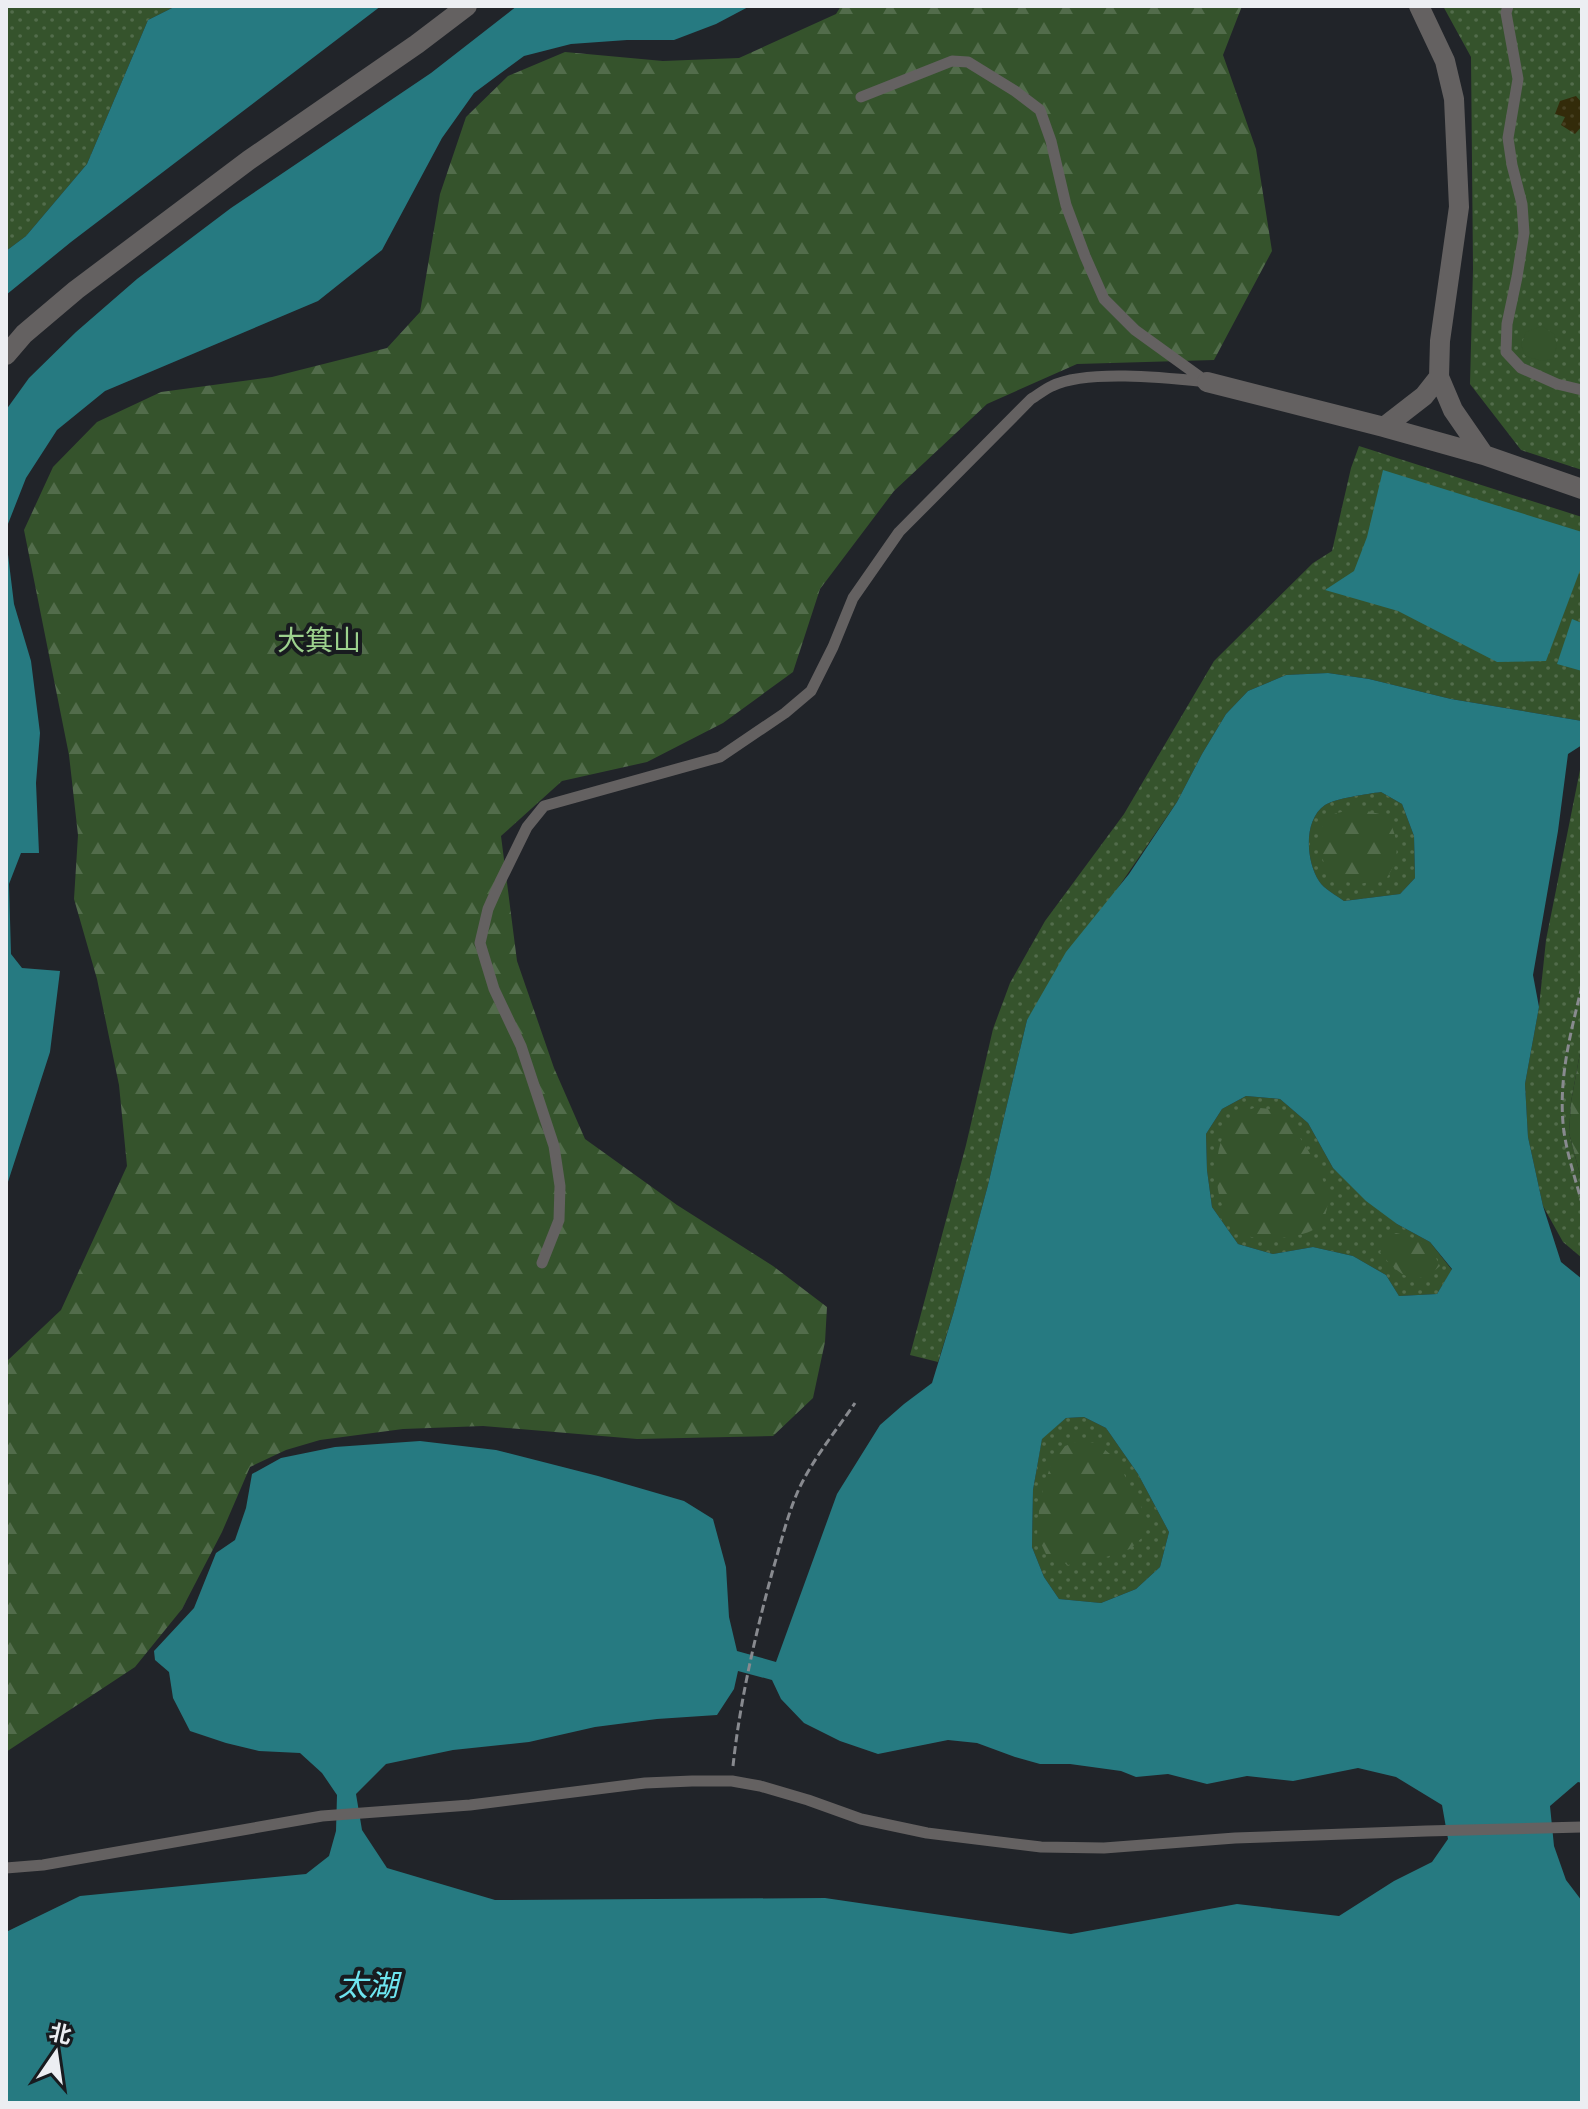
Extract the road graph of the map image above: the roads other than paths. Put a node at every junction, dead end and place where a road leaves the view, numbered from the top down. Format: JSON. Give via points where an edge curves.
{"nodes":[{"id":1,"x":467,"y":6,"type":"edge"},
{"id":2,"x":1419,"y":6,"type":"edge"},
{"id":3,"x":1508,"y":6,"type":"edge"},
{"id":4,"x":861,"y":97,"type":"dead end"},
{"id":5,"x":6,"y":355,"type":"edge"},
{"id":6,"x":1439,"y":377,"type":"junction"},
{"id":7,"x":1207,"y":382,"type":"junction"},
{"id":8,"x":1582,"y":390,"type":"edge"},
{"id":9,"x":1384,"y":427,"type":"junction"},
{"id":10,"x":1484,"y":455,"type":"junction"},
{"id":11,"x":1582,"y":489,"type":"edge"},
{"id":12,"x":542,"y":1263,"type":"dead end"},
{"id":13,"x":1576,"y":1827,"type":"edge"},
{"id":14,"x":6,"y":1868,"type":"edge"}],
"edges":[{"from":1,"to":5,"type":"street","via":[[76,290]]},
{"from":2,"to":6,"type":"street","via":[[1445,61],[1454,99],[1459,207]]},
{"from":3,"to":8,"type":"lane","via":[[1518,79],[1508,138],[1524,233],[1506,352],[1521,368]]},
{"from":4,"to":7,"type":"lane","via":[[952,61],[968,62],[1040,110],[1066,205],[1104,299],[1135,330]]},
{"from":6,"to":9,"type":"street"},
{"from":6,"to":10,"type":"street","via":[[1453,410]]},
{"from":7,"to":9,"type":"street"},
{"from":7,"to":12,"type":"lane","via":[[1079,379],[1054,385],[1031,399],[899,532],[853,598],[811,691],[720,757],[544,806],[527,827],[488,909],[480,943],[554,1146],[559,1220]]},
{"from":9,"to":10,"type":"street"},
{"from":10,"to":11,"type":"street"},
{"from":13,"to":14,"type":"lane","via":[[1041,1847],[874,1822],[732,1781],[645,1783],[470,1805],[322,1816]]}]}
